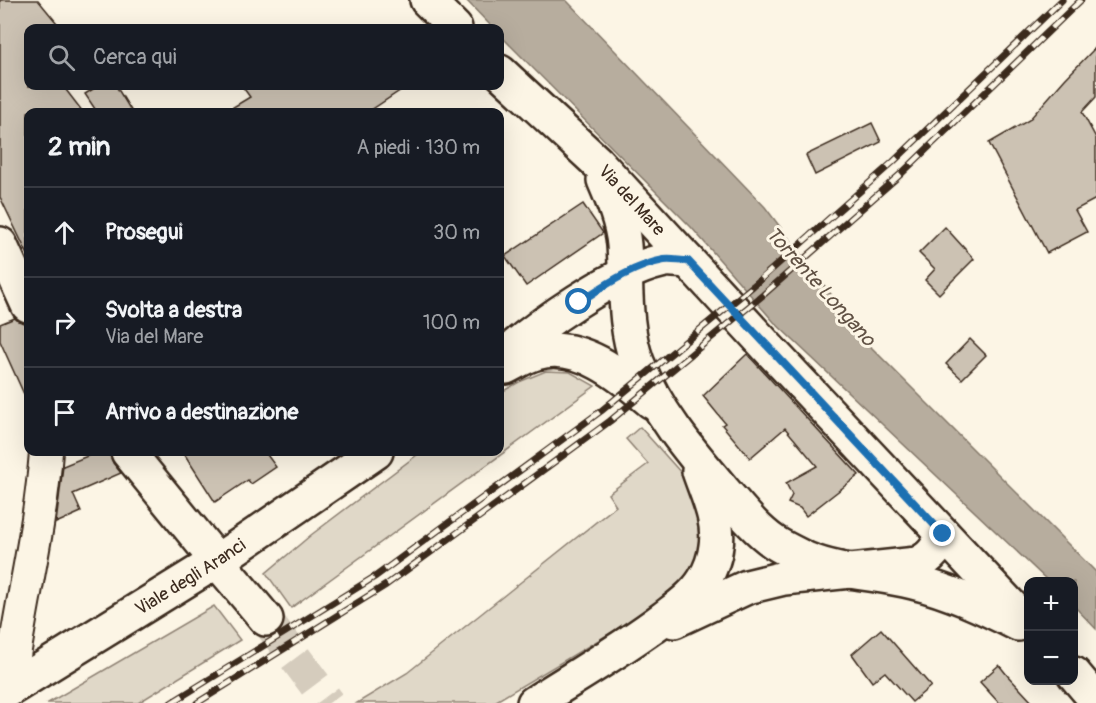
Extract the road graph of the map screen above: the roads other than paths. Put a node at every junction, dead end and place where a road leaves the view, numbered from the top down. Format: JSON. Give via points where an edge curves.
{"nodes":[{"id":1,"x":427,"y":0,"type":"edge"},
{"id":2,"x":451,"y":24,"type":"edge"},
{"id":3,"x":504,"y":76,"type":"edge"},
{"id":4,"x":597,"y":162,"type":"junction"},
{"id":5,"x":0,"y":244,"type":"edge"},
{"id":6,"x":688,"y":261,"type":"junction"},
{"id":7,"x":624,"y":275,"type":"junction"},
{"id":8,"x":24,"y":296,"type":"edge"},
{"id":9,"x":504,"y":356,"type":"edge"},
{"id":10,"x":504,"y":369,"type":"edge"},
{"id":11,"x":658,"y":407,"type":"junction"},
{"id":12,"x":692,"y":453,"type":"junction"},
{"id":13,"x":46,"y":456,"type":"edge"},
{"id":14,"x":131,"y":456,"type":"edge"},
{"id":15,"x":370,"y":456,"type":"edge"},
{"id":16,"x":943,"y":534,"type":"junction"},
{"id":17,"x":217,"y":561,"type":"junction"},
{"id":18,"x":844,"y":571,"type":"junction"},
{"id":19,"x":266,"y":619,"type":"tunnel mouth"},
{"id":20,"x":1024,"y":619,"type":"edge"},
{"id":21,"x":1024,"y":627,"type":"edge"},
{"id":22,"x":637,"y":638,"type":"junction"},
{"id":23,"x":1078,"y":679,"type":"edge"},
{"id":24,"x":4,"y":692,"type":"edge"},
{"id":25,"x":1096,"y":700,"type":"edge"},
{"id":26,"x":534,"y":703,"type":"edge"}],
"edges":[{"from":1,"to":2,"type":"street"},
{"from":3,"to":4,"type":"street","name":"Via del Mare"},
{"from":4,"to":6,"type":"street","name":"Via del Mare"},
{"from":4,"to":7,"type":"street","via":[[620,221]]},
{"from":5,"to":8,"type":"street"},
{"from":6,"to":7,"type":"street","via":[[661,260]]},
{"from":6,"to":16,"type":"street","name":"Via del Mare"},
{"from":7,"to":9,"type":"street"},
{"from":7,"to":11,"type":"street","via":[[630,339]]},
{"from":10,"to":11,"type":"street","via":[[538,352],[582,355],[623,377]]},
{"from":11,"to":12,"type":"street"},
{"from":12,"to":18,"type":"street","via":[[750,521],[774,542],[806,559]]},
{"from":12,"to":22,"type":"street","via":[[716,526],[712,563],[687,600]]},
{"from":13,"to":24,"type":"street","via":[[36,537]]},
{"from":14,"to":17,"type":"street"},
{"from":15,"to":17,"type":"street","name":"Viale degli Aranci"},
{"from":16,"to":18,"type":"street","via":[[930,558],[917,564]]},
{"from":16,"to":20,"type":"street","name":"Via del Mare"},
{"from":17,"to":19,"type":"street"},
{"from":17,"to":24,"type":"street","name":"Viale degli Aranci"},
{"from":18,"to":21,"type":"street","via":[[947,591]]},
{"from":18,"to":22,"type":"street","via":[[747,587]]},
{"from":22,"to":26,"type":"street"},
{"from":23,"to":25,"type":"street"}]}
